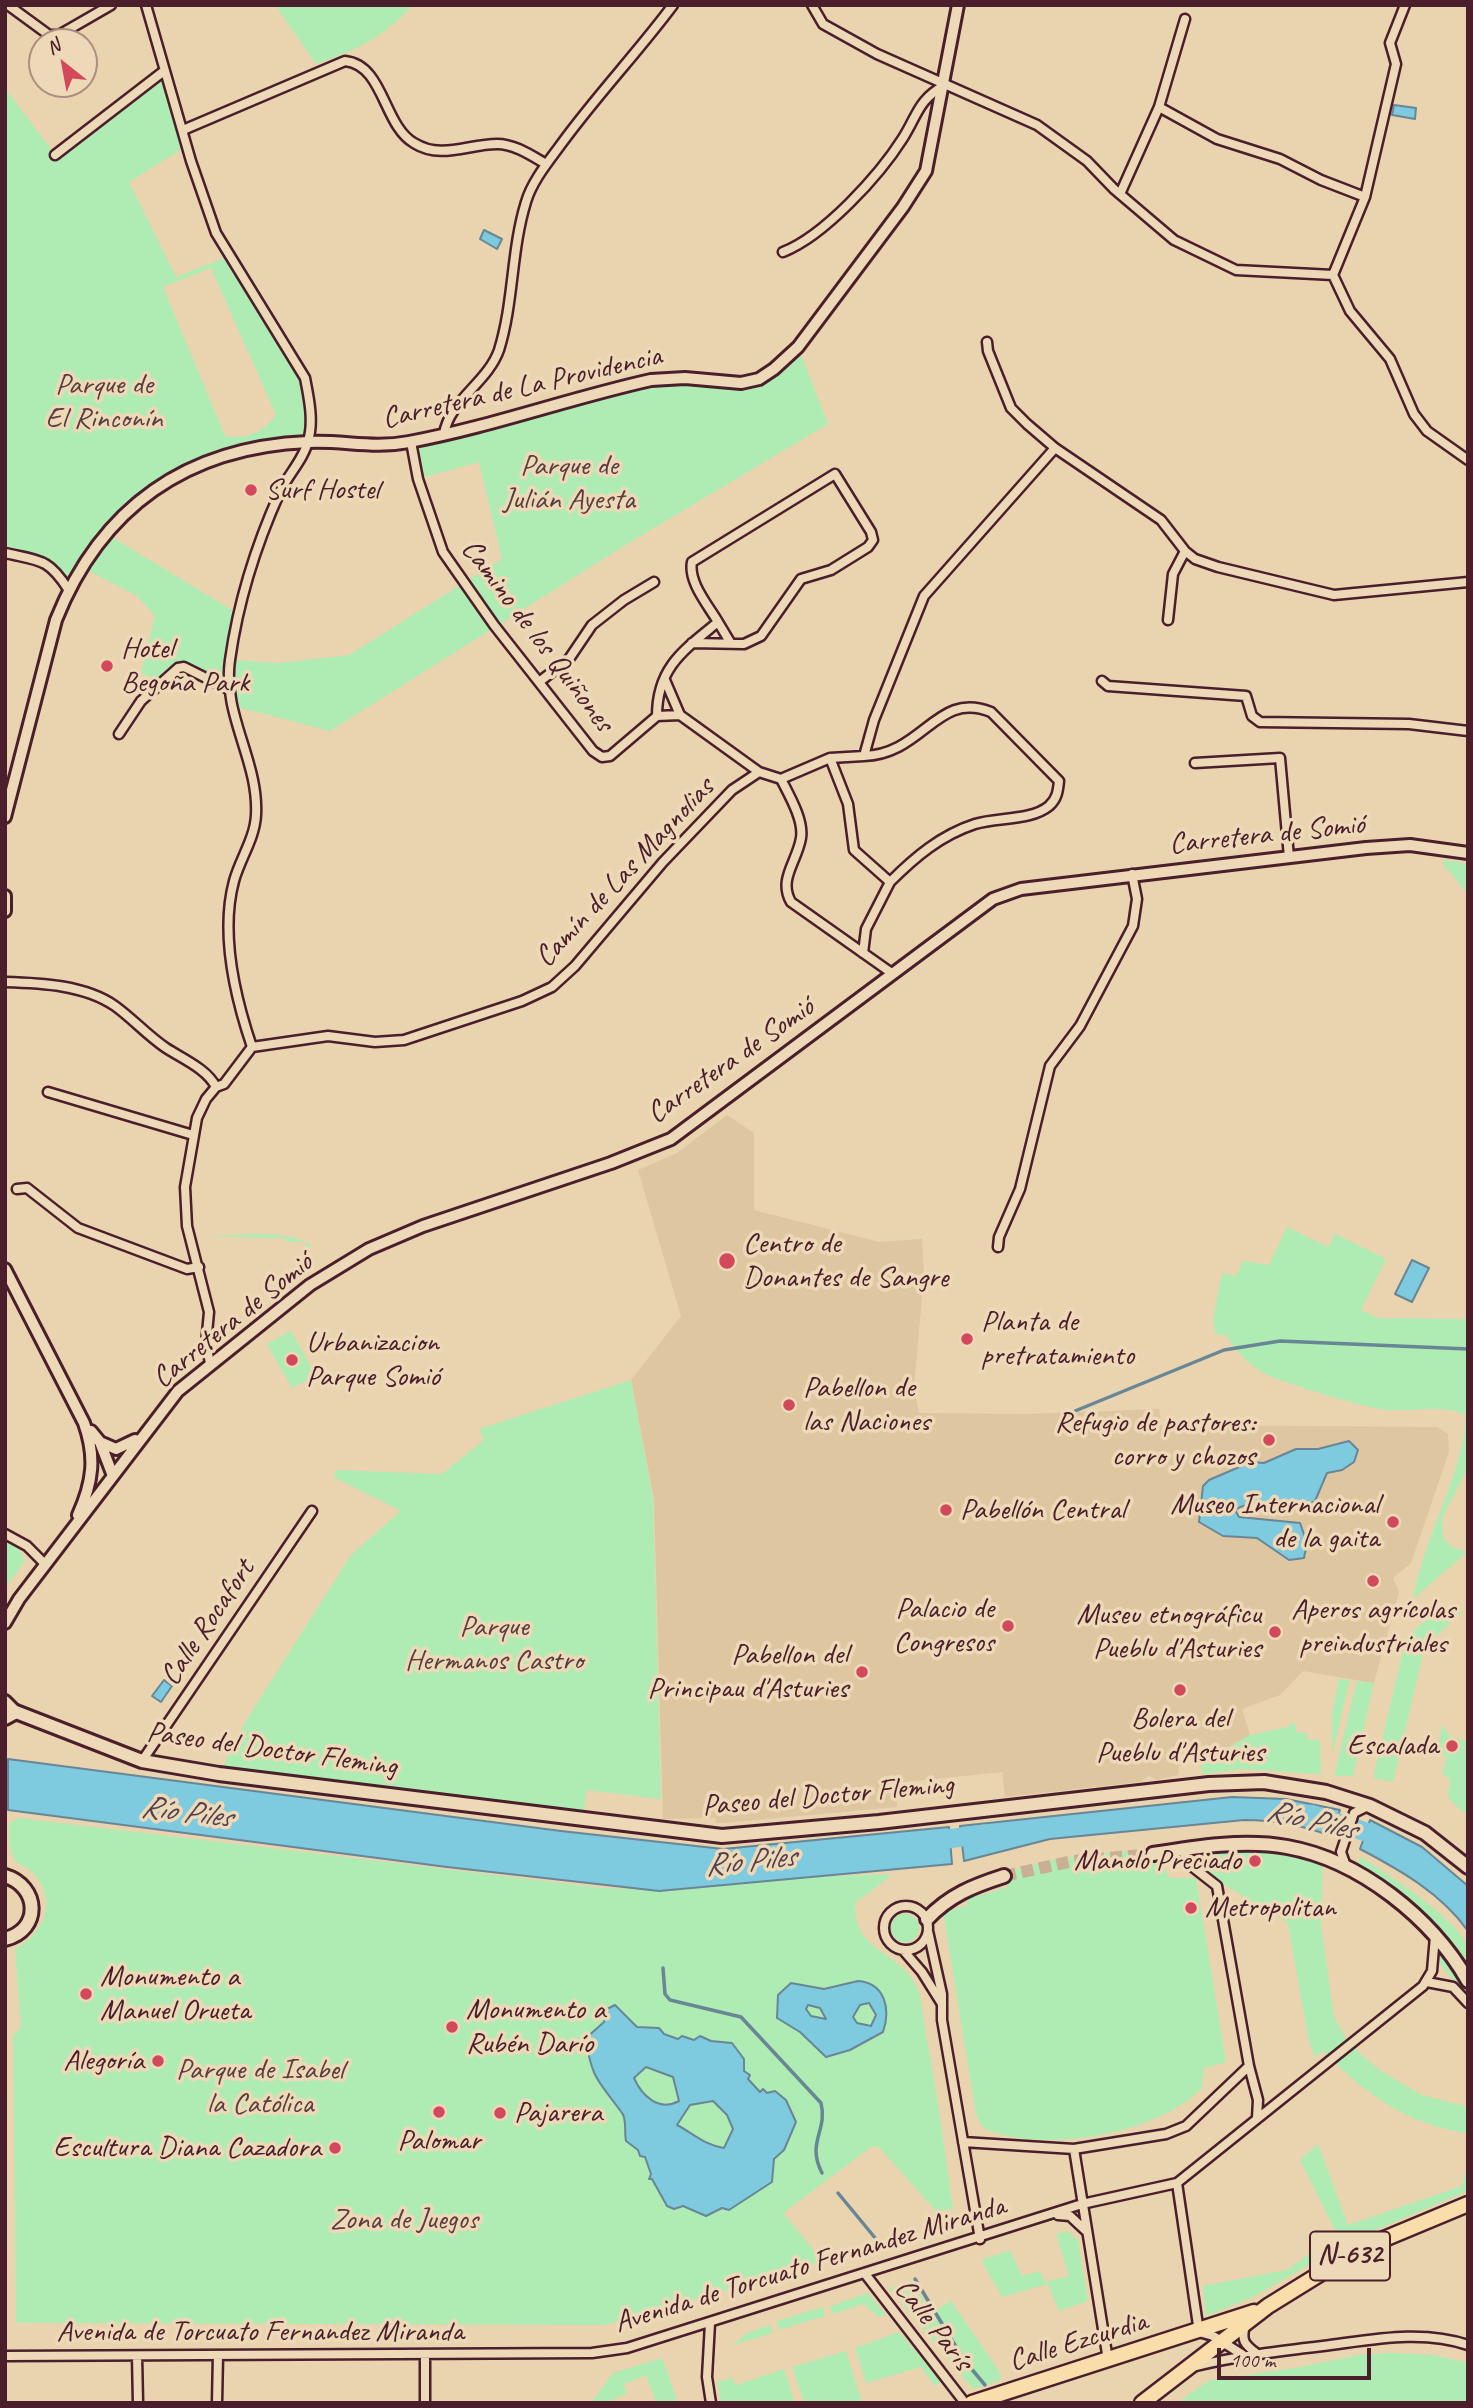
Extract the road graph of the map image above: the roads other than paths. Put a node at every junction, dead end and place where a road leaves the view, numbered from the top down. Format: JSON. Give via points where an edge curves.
{"nodes":[{"id":1,"x":8,"y":5,"type":"edge"},
{"id":2,"x":111,"y":5,"type":"edge"},
{"id":3,"x":146,"y":5,"type":"edge"},
{"id":4,"x":673,"y":5,"type":"edge"},
{"id":5,"x":812,"y":5,"type":"edge"},
{"id":6,"x":958,"y":5,"type":"edge"},
{"id":7,"x":1405,"y":5,"type":"edge"},
{"id":8,"x":1185,"y":19,"type":"dead end"},
{"id":9,"x":164,"y":71,"type":"junction"},
{"id":10,"x":945,"y":85,"type":"junction"},
{"id":11,"x":1159,"y":107,"type":"junction"},
{"id":12,"x":183,"y":130,"type":"junction"},
{"id":13,"x":55,"y":155,"type":"dead end"},
{"id":14,"x":546,"y":164,"type":"junction"},
{"id":15,"x":1120,"y":194,"type":"junction"},
{"id":16,"x":1365,"y":197,"type":"junction"},
{"id":17,"x":783,"y":252,"type":"dead end"},
{"id":18,"x":1333,"y":275,"type":"junction"},
{"id":19,"x":988,"y":342,"type":"dead end"},
{"id":20,"x":444,"y":434,"type":"junction"},
{"id":21,"x":309,"y":442,"type":"junction"},
{"id":22,"x":411,"y":442,"type":"junction"},
{"id":23,"x":1055,"y":448,"type":"junction"},
{"id":24,"x":1468,"y":460,"type":"edge"},
{"id":25,"x":1185,"y":551,"type":"junction"},
{"id":26,"x":5,"y":553,"type":"edge"},
{"id":27,"x":654,"y":582,"type":"dead end"},
{"id":28,"x":1468,"y":582,"type":"edge"},
{"id":29,"x":68,"y":589,"type":"junction"},
{"id":30,"x":1168,"y":620,"type":"dead end"},
{"id":31,"x":718,"y":622,"type":"junction"},
{"id":32,"x":692,"y":642,"type":"junction"},
{"id":33,"x":730,"y":642,"type":"junction"},
{"id":34,"x":665,"y":680,"type":"junction"},
{"id":35,"x":1102,"y":681,"type":"dead end"},
{"id":36,"x":539,"y":682,"type":"junction"},
{"id":37,"x":228,"y":689,"type":"junction"},
{"id":38,"x":680,"y":715,"type":"junction"},
{"id":39,"x":657,"y":716,"type":"junction"},
{"id":40,"x":1468,"y":731,"type":"edge"},
{"id":41,"x":119,"y":734,"type":"dead end"},
{"id":42,"x":864,"y":756,"type":"junction"},
{"id":43,"x":830,"y":758,"type":"junction"},
{"id":44,"x":1195,"y":763,"type":"dead end"},
{"id":45,"x":759,"y":772,"type":"junction"},
{"id":46,"x":781,"y":779,"type":"junction"},
{"id":47,"x":5,"y":817,"type":"edge"},
{"id":48,"x":1468,"y":853,"type":"edge"},
{"id":49,"x":1289,"y":856,"type":"junction"},
{"id":50,"x":1132,"y":874,"type":"junction"},
{"id":51,"x":890,"y":882,"type":"junction"},
{"id":52,"x":5,"y":896,"type":"edge"},
{"id":53,"x":5,"y":911,"type":"edge"},
{"id":54,"x":863,"y":953,"type":"junction"},
{"id":55,"x":893,"y":974,"type":"junction"},
{"id":56,"x":5,"y":982,"type":"edge"},
{"id":57,"x":252,"y":1047,"type":"junction"},
{"id":58,"x":216,"y":1087,"type":"junction"},
{"id":59,"x":48,"y":1092,"type":"dead end"},
{"id":60,"x":193,"y":1135,"type":"junction"},
{"id":61,"x":16,"y":1189,"type":"dead end"},
{"id":62,"x":998,"y":1247,"type":"dead end"},
{"id":63,"x":198,"y":1267,"type":"junction"},
{"id":64,"x":5,"y":1269,"type":"edge"},
{"id":65,"x":210,"y":1363,"type":"junction"},
{"id":66,"x":142,"y":1434,"type":"junction"},
{"id":67,"x":96,"y":1443,"type":"junction"},
{"id":68,"x":113,"y":1476,"type":"junction"},
{"id":69,"x":312,"y":1511,"type":"dead end"},
{"id":70,"x":71,"y":1530,"type":"junction"},
{"id":71,"x":5,"y":1534,"type":"edge"},
{"id":72,"x":45,"y":1564,"type":"junction"},
{"id":73,"x":19,"y":1599,"type":"junction"},
{"id":74,"x":5,"y":1612,"type":"edge"},
{"id":75,"x":5,"y":1623,"type":"edge"},
{"id":76,"x":5,"y":1701,"type":"edge"},
{"id":77,"x":9,"y":1713,"type":"edge"},
{"id":78,"x":142,"y":1761,"type":"junction"},
{"id":79,"x":1346,"y":1797,"type":"junction"},
{"id":80,"x":1370,"y":1806,"type":"junction"},
{"id":81,"x":1354,"y":1813,"type":"junction"},
{"id":82,"x":1185,"y":1849,"type":"junction"},
{"id":83,"x":1153,"y":1854,"type":"tunnel mouth"},
{"id":84,"x":1468,"y":1867,"type":"edge"},
{"id":85,"x":1348,"y":1869,"type":"junction"},
{"id":86,"x":7,"y":1875,"type":"edge"},
{"id":87,"x":1004,"y":1876,"type":"tunnel mouth"},
{"id":88,"x":928,"y":1925,"type":"junction"},
{"id":89,"x":1434,"y":1934,"type":"junction"},
{"id":90,"x":6,"y":1940,"type":"edge"},
{"id":91,"x":903,"y":1950,"type":"junction"},
{"id":92,"x":1427,"y":1982,"type":"junction"},
{"id":93,"x":1468,"y":1982,"type":"edge"},
{"id":94,"x":1468,"y":2003,"type":"edge"},
{"id":95,"x":942,"y":2004,"type":"junction"},
{"id":96,"x":1249,"y":2066,"type":"junction"},
{"id":97,"x":1257,"y":2118,"type":"junction"},
{"id":98,"x":963,"y":2142,"type":"junction"},
{"id":99,"x":1074,"y":2149,"type":"junction"},
{"id":100,"x":1177,"y":2183,"type":"junction"},
{"id":101,"x":1082,"y":2204,"type":"junction"},
{"id":102,"x":1468,"y":2204,"type":"edge"},
{"id":103,"x":1041,"y":2218,"type":"junction"},
{"id":104,"x":1087,"y":2232,"type":"junction"},
{"id":105,"x":980,"y":2239,"type":"junction"},
{"id":106,"x":866,"y":2275,"type":"junction"},
{"id":107,"x":1268,"y":2306,"type":"junction"},
{"id":108,"x":710,"y":2323,"type":"junction"},
{"id":109,"x":1245,"y":2324,"type":"junction"},
{"id":110,"x":1199,"y":2332,"type":"junction"},
{"id":111,"x":1222,"y":2342,"type":"junction"},
{"id":112,"x":1466,"y":2343,"type":"edge"},
{"id":113,"x":1256,"y":2353,"type":"junction"},
{"id":114,"x":425,"y":2354,"type":"junction"},
{"id":115,"x":218,"y":2355,"type":"junction"},
{"id":116,"x":1243,"y":2355,"type":"junction"},
{"id":117,"x":5,"y":2356,"type":"edge"},
{"id":118,"x":137,"y":2356,"type":"junction"},
{"id":119,"x":1108,"y":2360,"type":"junction"},
{"id":120,"x":1193,"y":2366,"type":"junction"},
{"id":121,"x":993,"y":2399,"type":"edge"},
{"id":122,"x":138,"y":2403,"type":"edge"},
{"id":123,"x":217,"y":2403,"type":"edge"},
{"id":124,"x":425,"y":2403,"type":"edge"},
{"id":125,"x":711,"y":2403,"type":"edge"},
{"id":126,"x":965,"y":2403,"type":"edge"},
{"id":127,"x":972,"y":2403,"type":"edge"},
{"id":128,"x":1142,"y":2403,"type":"edge"}],
"edges":[{"from":1,"to":2,"type":"street","via":[[48,35],[59,35]]},
{"from":3,"to":9,"type":"street"},
{"from":4,"to":14,"type":"street"},
{"from":5,"to":10,"type":"street","via":[[823,24]]},
{"from":6,"to":10,"type":"street","name":"Carretera de La Providencia"},
{"from":7,"to":16,"type":"street","via":[[1390,43],[1396,64]]},
{"from":8,"to":11,"type":"street"},
{"from":9,"to":12,"type":"street"},
{"from":9,"to":13,"type":"street"},
{"from":10,"to":15,"type":"street","via":[[1037,125],[1087,161]]},
{"from":10,"to":17,"type":"street","via":[[927,95],[902,140],[820,232]]},
{"from":10,"to":20,"type":"street","name":"Carretera de La Providencia","via":[[926,171],[798,347],[774,369],[741,383],[651,380]]},
{"from":11,"to":15,"type":"street"},
{"from":11,"to":16,"type":"street","via":[[1217,139],[1280,159]]},
{"from":12,"to":14,"type":"street","via":[[345,61],[356,62],[369,74],[399,131],[426,150],[499,144]]},
{"from":12,"to":21,"type":"street","via":[[216,233],[305,378],[311,406]]},
{"from":14,"to":20,"type":"street","via":[[526,199],[498,352],[486,374],[446,421]]},
{"from":15,"to":18,"type":"street","via":[[1174,240],[1236,271]]},
{"from":16,"to":18,"type":"street"},
{"from":18,"to":24,"type":"street","via":[[1350,311],[1390,359],[1414,414],[1427,431]]},
{"from":19,"to":23,"type":"street","via":[[1011,408]]},
{"from":20,"to":22,"type":"street","name":"Carretera de La Providencia"},
{"from":21,"to":22,"type":"street","name":"Carretera de La Providencia","via":[[358,446]]},
{"from":21,"to":29,"type":"street","name":"Carretera de La Providencia","via":[[219,457],[156,487],[105,533]]},
{"from":21,"to":37,"type":"street","via":[[281,490],[250,570]]},
{"from":22,"to":36,"type":"street","name":"Camino de los Quiñones","via":[[418,479],[443,552]]},
{"from":23,"to":25,"type":"street","via":[[1161,520]]},
{"from":23,"to":42,"type":"street","via":[[924,596]]},
{"from":25,"to":28,"type":"street","via":[[1218,567],[1334,595]]},
{"from":25,"to":30,"type":"street","via":[[1173,574]]},
{"from":26,"to":29,"type":"street","via":[[43,562],[55,569]]},
{"from":27,"to":36,"type":"street","via":[[592,625],[569,659]]},
{"from":29,"to":47,"type":"street","name":"Carretera de La Providencia"},
{"from":31,"to":32,"type":"street"},
{"from":31,"to":33,"type":"street"},
{"from":31,"to":33,"type":"street","via":[[693,579],[692,562],[835,474],[873,540],[831,570],[801,579],[761,636],[744,643]]},
{"from":32,"to":33,"type":"street"},
{"from":32,"to":34,"type":"street","via":[[675,657]]},
{"from":34,"to":38,"type":"street"},
{"from":34,"to":39,"type":"street"},
{"from":35,"to":40,"type":"street","via":[[1108,686],[1246,696],[1252,716],[1260,722],[1409,724]]},
{"from":36,"to":39,"type":"street","name":"Camino de los Quiñones","via":[[602,757],[610,756]]},
{"from":37,"to":41,"type":"street","via":[[184,667],[177,668],[141,701]]},
{"from":37,"to":57,"type":"street","via":[[252,774],[256,815],[228,914],[229,946]]},
{"from":38,"to":39,"type":"street","name":"Camino de los Quiñones"},
{"from":38,"to":45,"type":"street"},
{"from":42,"to":43,"type":"street"},
{"from":42,"to":51,"type":"street","via":[[883,755],[904,746],[942,714],[973,707],[991,712],[1059,781],[1057,796],[1048,807],[975,824],[941,839]]},
{"from":43,"to":46,"type":"street"},
{"from":43,"to":51,"type":"street","via":[[848,804],[854,850]]},
{"from":44,"to":49,"type":"street","via":[[1280,758]]},
{"from":45,"to":46,"type":"street","name":"Camín de Las Magnolias"},
{"from":45,"to":57,"type":"street","name":"Camín de Las Magnolias","via":[[732,790],[552,987],[522,1002],[404,1040],[375,1042],[328,1036]]},
{"from":46,"to":54,"type":"street","via":[[801,837],[785,892],[791,902]]},
{"from":48,"to":49,"type":"street","name":"Carretera de Somió","via":[[1410,845]]},
{"from":49,"to":50,"type":"street","name":"Carretera de Somió"},
{"from":50,"to":55,"type":"street","name":"Carretera de Somió","via":[[1021,889],[993,900]]},
{"from":50,"to":62,"type":"street","via":[[1138,900],[1133,926],[1080,1026],[1050,1066],[1020,1189]]},
{"from":51,"to":54,"type":"street","via":[[866,929]]},
{"from":52,"to":53,"type":"street"},
{"from":54,"to":55,"type":"street"},
{"from":55,"to":65,"type":"street","name":"Carretera de Somió","via":[[671,1139],[369,1249],[310,1285]]},
{"from":56,"to":58,"type":"street","via":[[83,991],[114,1005],[157,1042],[211,1077]]},
{"from":57,"to":58,"type":"street"},
{"from":58,"to":60,"type":"street","via":[[197,1118]]},
{"from":59,"to":60,"type":"street"},
{"from":60,"to":63,"type":"street","via":[[186,1187],[187,1226]]},
{"from":61,"to":63,"type":"street","via":[[27,1188],[78,1228],[187,1269]]},
{"from":63,"to":65,"type":"street","via":[[209,1312],[206,1343]]},
{"from":64,"to":67,"type":"street"},
{"from":65,"to":66,"type":"street","name":"Carretera de Somió","via":[[178,1391]]},
{"from":66,"to":67,"type":"street","via":[[121,1448]]},
{"from":66,"to":68,"type":"street","name":"Carretera de Somió"},
{"from":67,"to":68,"type":"street"},
{"from":67,"to":70,"type":"street","via":[[93,1473]]},
{"from":68,"to":70,"type":"street","name":"Carretera de Somió"},
{"from":69,"to":78,"type":"street","name":"Calle Rocafort"},
{"from":70,"to":72,"type":"street","name":"Carretera de Somió"},
{"from":71,"to":72,"type":"street","via":[[27,1546]]},
{"from":72,"to":73,"type":"street","name":"Carretera de Somió"},
{"from":73,"to":74,"type":"street"},
{"from":73,"to":75,"type":"street","name":"Carretera de Somió"},
{"from":76,"to":77,"type":"street"},
{"from":77,"to":78,"type":"main road","name":"Paseo del Doctor Fleming"},
{"from":78,"to":79,"type":"main road","name":"Paseo del Doctor Fleming","via":[[722,1836],[1209,1784],[1292,1784]]},
{"from":79,"to":80,"type":"main road","name":"Paseo del Doctor Fleming"},
{"from":79,"to":81,"type":"street"},
{"from":80,"to":81,"type":"street"},
{"from":80,"to":84,"type":"main road","name":"Paseo del Doctor Fleming","via":[[1424,1833]]},
{"from":81,"to":85,"type":"street","via":[[1341,1852]]},
{"from":82,"to":83,"type":"main road"},
{"from":82,"to":85,"type":"main road","via":[[1285,1846]]},
{"from":82,"to":96,"type":"street","via":[[1185,1861],[1217,1886]]},
{"from":85,"to":89,"type":"main road","via":[[1395,1900]]},
{"from":86,"to":90,"type":"main road","via":[[23,1884],[33,1908],[24,1928]]},
{"from":87,"to":88,"type":"main road","via":[[965,1889],[942,1903]]},
{"from":88,"to":91,"type":"street","via":[[920,1946]]},
{"from":88,"to":91,"type":"street","via":[[920,1910],[909,1906],[888,1914],[885,1937]]},
{"from":88,"to":95,"type":"street"},
{"from":89,"to":92,"type":"street","via":[[1436,1956]]},
{"from":89,"to":93,"type":"main road"},
{"from":91,"to":95,"type":"street"},
{"from":92,"to":94,"type":"street","via":[[1453,1987]]},
{"from":92,"to":97,"type":"street","name":"Avenida de Torcuato Fernandez Miranda"},
{"from":95,"to":98,"type":"street"},
{"from":96,"to":97,"type":"street","via":[[1258,2100]]},
{"from":96,"to":99,"type":"street","via":[[1186,2126],[1119,2144]]},
{"from":97,"to":100,"type":"street","name":"Avenida de Torcuato Fernandez Miranda"},
{"from":98,"to":99,"type":"street"},
{"from":98,"to":105,"type":"street"},
{"from":99,"to":101,"type":"street"},
{"from":100,"to":101,"type":"street","name":"Avenida de Torcuato Fernandez Miranda"},
{"from":100,"to":110,"type":"street"},
{"from":101,"to":103,"type":"street","name":"Avenida de Torcuato Fernandez Miranda"},
{"from":101,"to":104,"type":"street"},
{"from":102,"to":107,"type":"main road","number":"N-632","via":[[1360,2249]]},
{"from":103,"to":104,"type":"street","via":[[1070,2216]]},
{"from":103,"to":105,"type":"street","name":"Avenida de Torcuato Fernandez Miranda"},
{"from":104,"to":119,"type":"street"},
{"from":105,"to":106,"type":"street","name":"Avenida de Torcuato Fernandez Miranda"},
{"from":106,"to":108,"type":"street","name":"Avenida de Torcuato Fernandez Miranda"},
{"from":106,"to":126,"type":"street","name":"Calle París"},
{"from":107,"to":109,"type":"main road","number":"N-632"},
{"from":107,"to":110,"type":"main road","name":"Calle Ezcurdia"},
{"from":108,"to":114,"type":"street","name":"Avenida de Torcuato Fernandez Miranda","via":[[627,2348],[592,2353]]},
{"from":108,"to":125,"type":"street","via":[[707,2377]]},
{"from":109,"to":111,"type":"main road","number":"N-632"},
{"from":109,"to":113,"type":"street","via":[[1245,2345]]},
{"from":110,"to":111,"type":"street"},
{"from":110,"to":119,"type":"main road","name":"Calle Ezcurdia"},
{"from":110,"to":120,"type":"main road","via":[[1200,2352]]},
{"from":111,"to":116,"type":"street"},
{"from":111,"to":120,"type":"main road","number":"N-632"},
{"from":112,"to":113,"type":"street","via":[[1414,2336]]},
{"from":113,"to":116,"type":"street"},
{"from":114,"to":115,"type":"street","name":"Avenida de Torcuato Fernandez Miranda"},
{"from":114,"to":124,"type":"street"},
{"from":115,"to":118,"type":"street","name":"Avenida de Torcuato Fernandez Miranda"},
{"from":115,"to":123,"type":"street"},
{"from":116,"to":120,"type":"street"},
{"from":117,"to":118,"type":"street","name":"Avenida de Torcuato Fernandez Miranda"},
{"from":118,"to":122,"type":"street"},
{"from":119,"to":121,"type":"main road","name":"Calle Ezcurdia"},
{"from":120,"to":128,"type":"main road","number":"N-632"},
{"from":121,"to":127,"type":"main road","name":"Calle Ezcurdia"}]}
